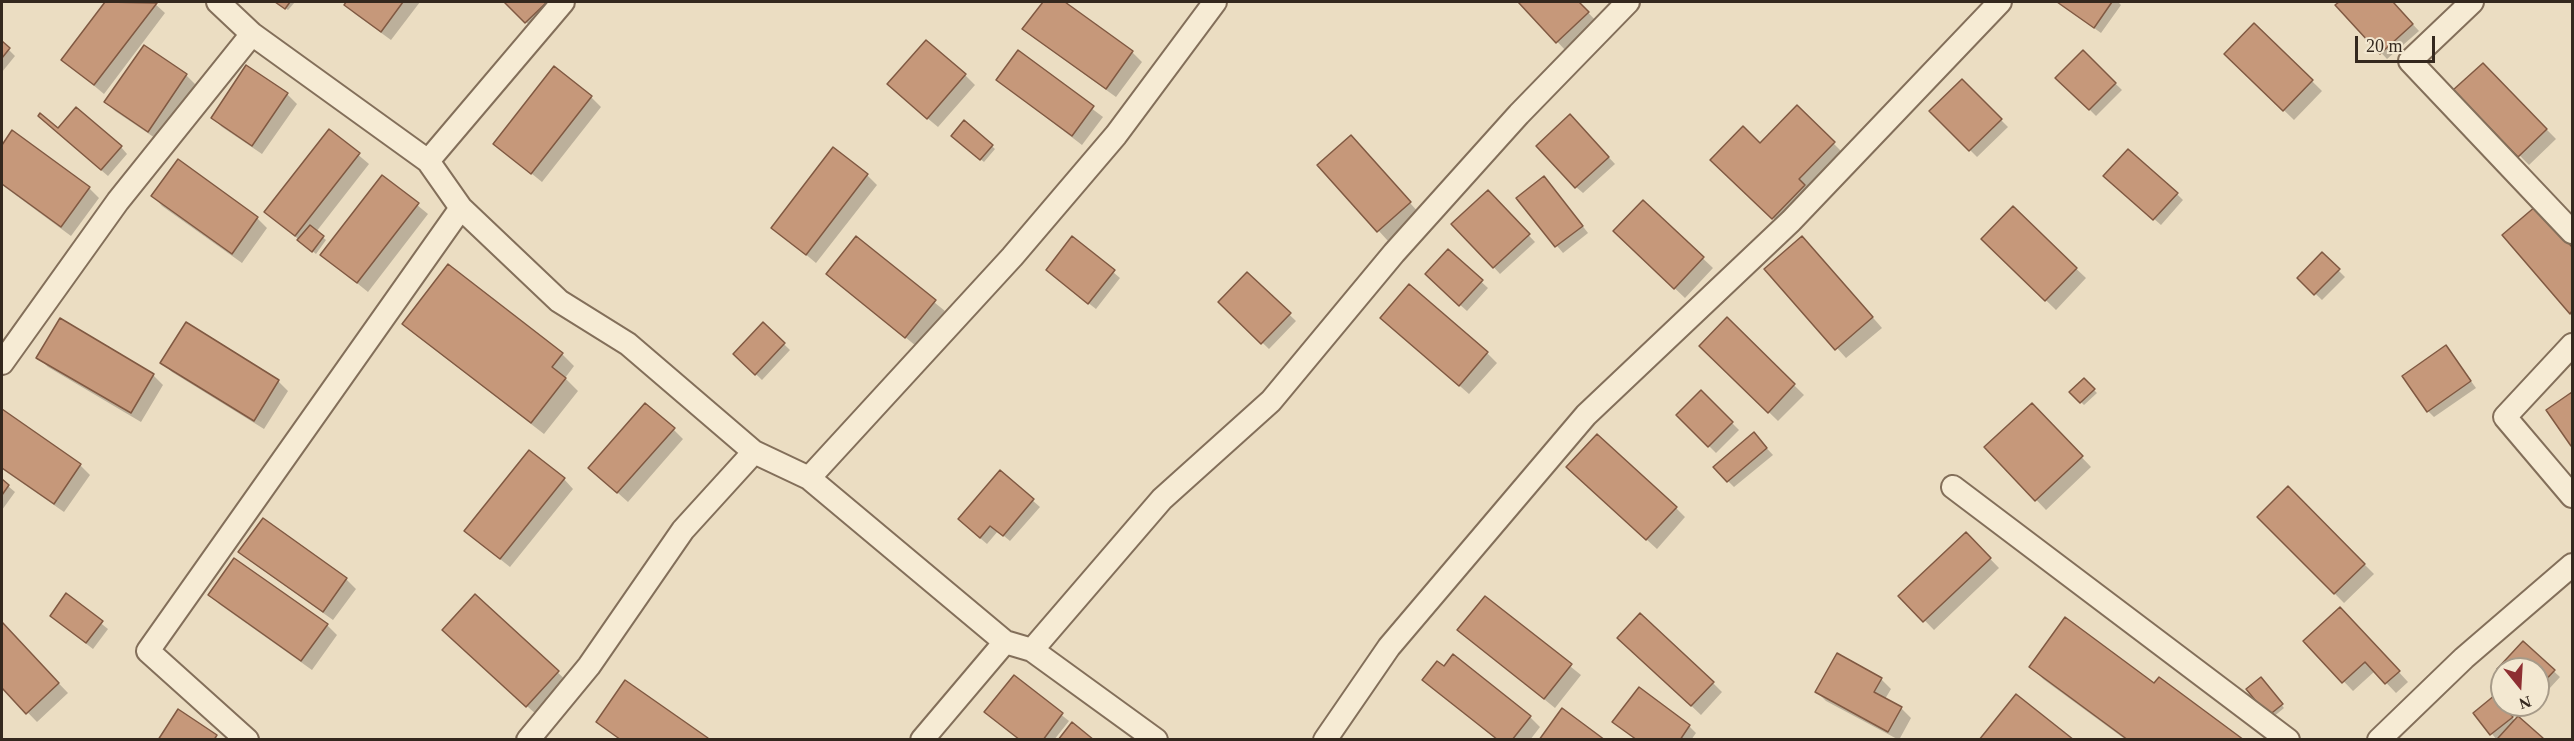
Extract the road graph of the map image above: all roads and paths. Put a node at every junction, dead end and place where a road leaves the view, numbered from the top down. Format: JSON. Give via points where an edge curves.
{"nodes":[{"id":1,"x":218,"y":2,"type":"edge"},
{"id":2,"x":563,"y":2,"type":"edge"},
{"id":3,"x":1215,"y":2,"type":"edge"},
{"id":4,"x":1628,"y":2,"type":"edge"},
{"id":5,"x":2000,"y":2,"type":"edge"},
{"id":6,"x":2472,"y":2,"type":"edge"},
{"id":7,"x":252,"y":34,"type":"junction"},
{"id":8,"x":428,"y":161,"type":"junction"},
{"id":9,"x":461,"y":208,"type":"junction"},
{"id":10,"x":2572,"y":232,"type":"edge"},
{"id":11,"x":2572,"y":345,"type":"edge"},
{"id":12,"x":2,"y":363,"type":"edge"},
{"id":13,"x":754,"y":452,"type":"junction"},
{"id":14,"x":808,"y":478,"type":"junction"},
{"id":15,"x":1953,"y":487,"type":"dead end"},
{"id":16,"x":2572,"y":496,"type":"edge"},
{"id":17,"x":2572,"y":565,"type":"edge"},
{"id":18,"x":1005,"y":642,"type":"junction"},
{"id":19,"x":1032,"y":650,"type":"junction"},
{"id":20,"x":248,"y":740,"type":"edge"},
{"id":21,"x":528,"y":740,"type":"edge"},
{"id":22,"x":922,"y":740,"type":"edge"},
{"id":23,"x":1156,"y":740,"type":"edge"},
{"id":24,"x":1326,"y":740,"type":"edge"},
{"id":25,"x":2288,"y":740,"type":"edge"},
{"id":26,"x":2379,"y":740,"type":"edge"}],
"edges":[{"from":1,"to":7,"type":"street"},
{"from":2,"to":8,"type":"street"},
{"from":3,"to":14,"type":"street","via":[[1116,135],[1012,257]]},
{"from":4,"to":19,"type":"street","via":[[1519,114],[1394,253],[1271,401],[1162,498]]},
{"from":5,"to":24,"type":"street","via":[[1791,221],[1586,415],[1389,647]]},
{"from":6,"to":10,"type":"street","via":[[2410,61]]},
{"from":7,"to":8,"type":"street"},
{"from":7,"to":12,"type":"street","via":[[118,201]]},
{"from":8,"to":9,"type":"street"},
{"from":9,"to":13,"type":"street","via":[[559,301],[628,344]]},
{"from":9,"to":20,"type":"street","via":[[148,651]]},
{"from":11,"to":16,"type":"street","via":[[2505,417]]},
{"from":13,"to":14,"type":"street"},
{"from":13,"to":21,"type":"street","via":[[683,530],[589,666]]},
{"from":14,"to":18,"type":"street"},
{"from":15,"to":25,"type":"street"},
{"from":17,"to":26,"type":"street","via":[[2464,658]]},
{"from":18,"to":19,"type":"street"},
{"from":18,"to":22,"type":"street"},
{"from":19,"to":23,"type":"street"}]}
